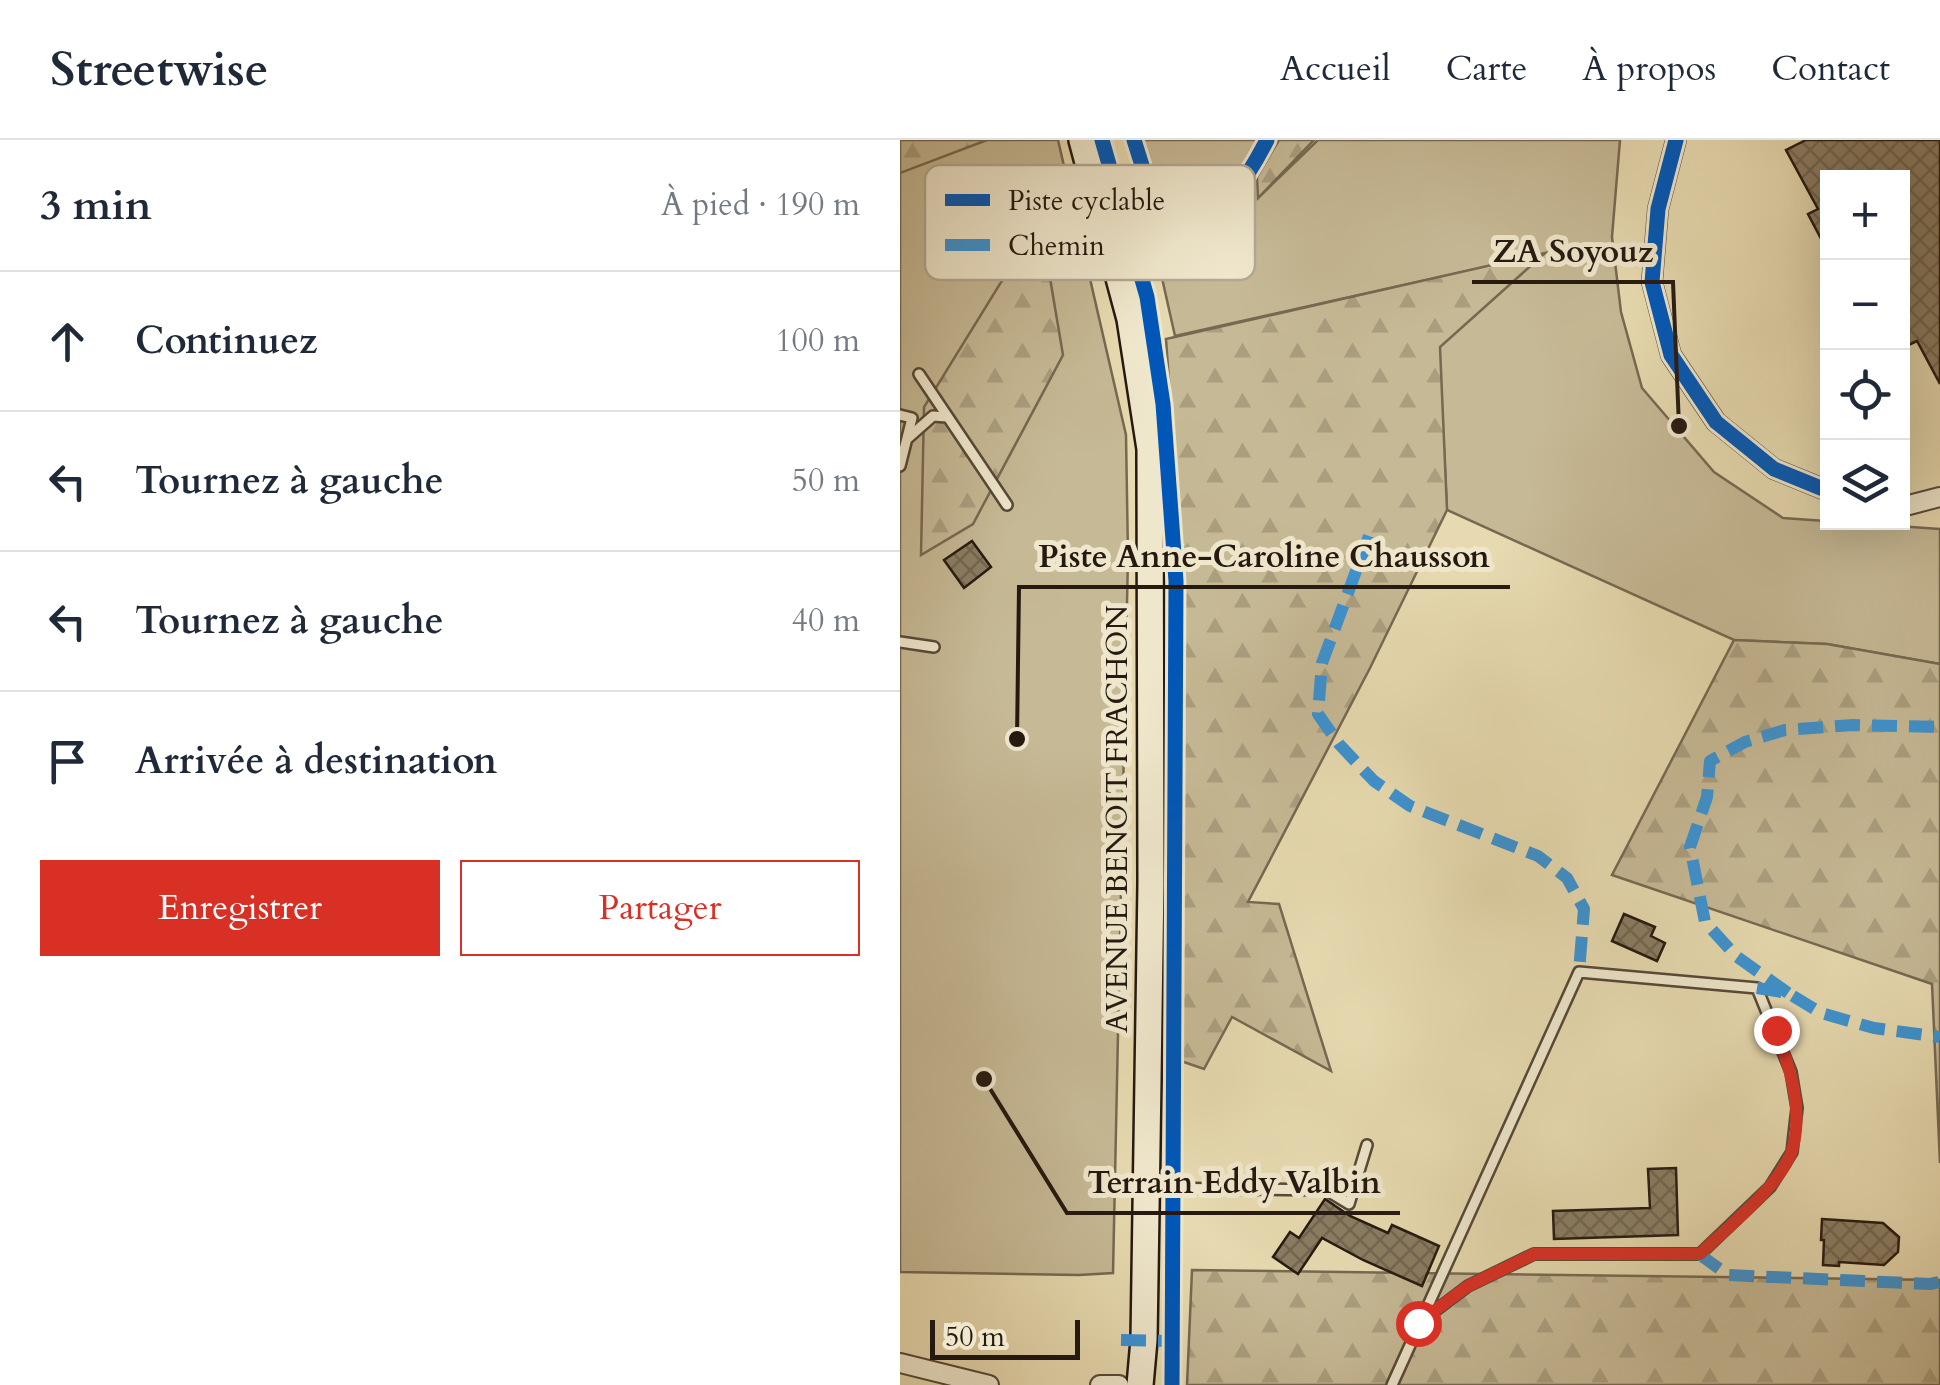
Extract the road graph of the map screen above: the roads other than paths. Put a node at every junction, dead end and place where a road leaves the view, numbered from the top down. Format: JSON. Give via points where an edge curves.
{"nodes":[{"id":1,"x":1082,"y":140,"type":"edge"},
{"id":2,"x":1676,"y":140,"type":"edge"},
{"id":3,"x":1089,"y":165,"type":"edge"},
{"id":4,"x":1120,"y":280,"type":"edge"},
{"id":5,"x":919,"y":374,"type":"dead end"},
{"id":6,"x":900,"y":415,"type":"edge"},
{"id":7,"x":947,"y":417,"type":"junction"},
{"id":8,"x":906,"y":440,"type":"junction"},
{"id":9,"x":900,"y":466,"type":"edge"},
{"id":10,"x":1820,"y":488,"type":"edge"},
{"id":11,"x":1940,"y":498,"type":"edge"},
{"id":12,"x":1910,"y":504,"type":"edge"},
{"id":13,"x":1006,"y":506,"type":"dead end"},
{"id":14,"x":900,"y":642,"type":"edge"},
{"id":15,"x":934,"y":647,"type":"dead end"},
{"id":16,"x":1367,"y":1145,"type":"dead end"},
{"id":17,"x":1146,"y":1188,"type":"junction"},
{"id":18,"x":1418,"y":1323,"type":"junction"},
{"id":19,"x":900,"y":1363,"type":"edge"},
{"id":20,"x":990,"y":1385,"type":"edge"},
{"id":21,"x":1100,"y":1385,"type":"edge"},
{"id":22,"x":1119,"y":1385,"type":"edge"},
{"id":23,"x":1140,"y":1385,"type":"edge"},
{"id":24,"x":1392,"y":1385,"type":"edge"}],
"edges":[{"from":1,"to":3,"type":"main road","name":"AVENUE BENOIT FRACHON"},
{"from":2,"to":10,"type":"street","via":[[1658,209],[1652,282],[1672,355],[1716,422],[1774,469]]},
{"from":4,"to":17,"type":"main road","name":"AVENUE BENOIT FRACHON","via":[[1150,448]]},
{"from":5,"to":7,"type":"lane"},
{"from":6,"to":8,"type":"lane","via":[[912,418]]},
{"from":7,"to":8,"type":"lane","via":[[932,416]]},
{"from":7,"to":13,"type":"lane"},
{"from":8,"to":9,"type":"lane"},
{"from":11,"to":12,"type":"street"},
{"from":14,"to":15,"type":"lane"},
{"from":16,"to":17,"type":"lane","via":[[1349,1204],[1326,1190]]},
{"from":17,"to":23,"type":"main road","name":"AVENUE BENOIT FRACHON"},
{"from":18,"to":18,"type":"lane","via":[[1468,1286],[1534,1254],[1700,1254],[1770,1187],[1792,1152],[1797,1108],[1791,1072],[1757,988],[1579,972]]},
{"from":18,"to":24,"type":"lane"},
{"from":19,"to":20,"type":"street"},
{"from":21,"to":22,"type":"street"}]}
